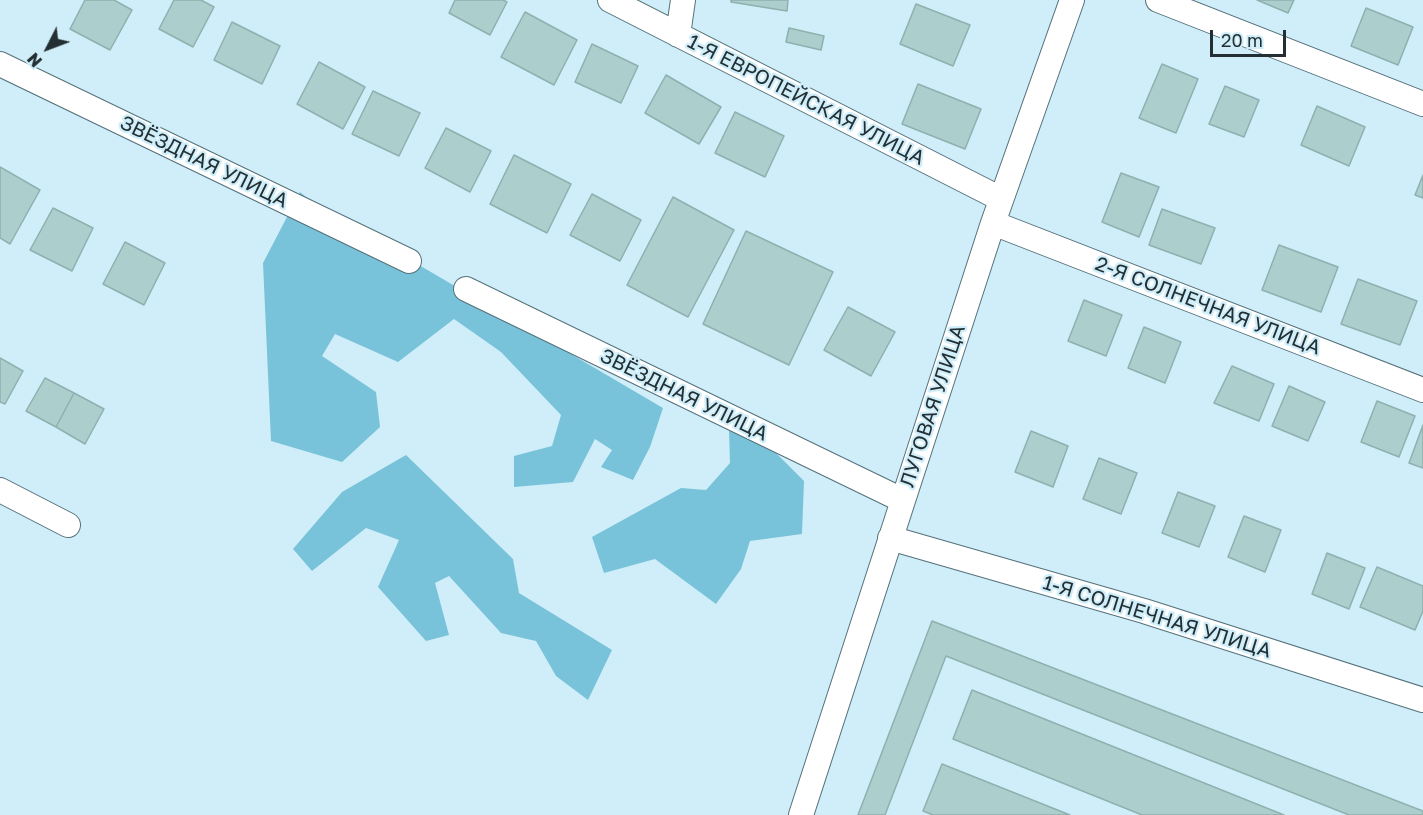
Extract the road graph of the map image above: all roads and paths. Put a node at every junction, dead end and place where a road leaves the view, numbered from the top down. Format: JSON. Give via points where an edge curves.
{"nodes":[{"id":1,"x":610,"y":0,"type":"edge"},
{"id":2,"x":683,"y":0,"type":"edge"},
{"id":3,"x":1072,"y":0,"type":"edge"},
{"id":4,"x":1158,"y":0,"type":"edge"},
{"id":5,"x":678,"y":35,"type":"junction"},
{"id":6,"x":0,"y":64,"type":"edge"},
{"id":7,"x":1423,"y":104,"type":"edge"},
{"id":8,"x":1001,"y":200,"type":"junction"},
{"id":9,"x":993,"y":223,"type":"junction"},
{"id":10,"x":409,"y":261,"type":"dead end"},
{"id":11,"x":466,"y":289,"type":"dead end"},
{"id":12,"x":1423,"y":390,"type":"edge"},
{"id":13,"x":0,"y":490,"type":"edge"},
{"id":14,"x":902,"y":500,"type":"junction"},
{"id":15,"x":68,"y":525,"type":"dead end"},
{"id":16,"x":890,"y":538,"type":"junction"},
{"id":17,"x":1423,"y":700,"type":"edge"},
{"id":18,"x":801,"y":815,"type":"edge"}],
"edges":[{"from":1,"to":5,"type":"street","name":"1-Я ЕВРОПЕЙСКАЯ УЛИЦА"},
{"from":2,"to":5,"type":"street"},
{"from":3,"to":8,"type":"street","name":"ЛУГОВАЯ УЛИЦА"},
{"from":4,"to":7,"type":"street"},
{"from":5,"to":8,"type":"street","name":"1-Я ЕВРОПЕЙСКАЯ УЛИЦА"},
{"from":6,"to":10,"type":"street","name":"ЗВЁЗДНАЯ УЛИЦА"},
{"from":8,"to":9,"type":"street","name":"ЛУГОВАЯ УЛИЦА"},
{"from":9,"to":12,"type":"street","name":"2-Я СОЛНЕЧНАЯ УЛИЦА"},
{"from":9,"to":14,"type":"street","name":"ЛУГОВАЯ УЛИЦА"},
{"from":11,"to":14,"type":"street","name":"ЗВЁЗДНАЯ УЛИЦА"},
{"from":13,"to":15,"type":"street"},
{"from":14,"to":16,"type":"street","name":"ЛУГОВАЯ УЛИЦА"},
{"from":16,"to":17,"type":"street","name":"1-Я СОЛНЕЧНАЯ УЛИЦА","via":[[1144,611]]},
{"from":16,"to":18,"type":"street","name":"ЛУГОВАЯ УЛИЦА"}]}
